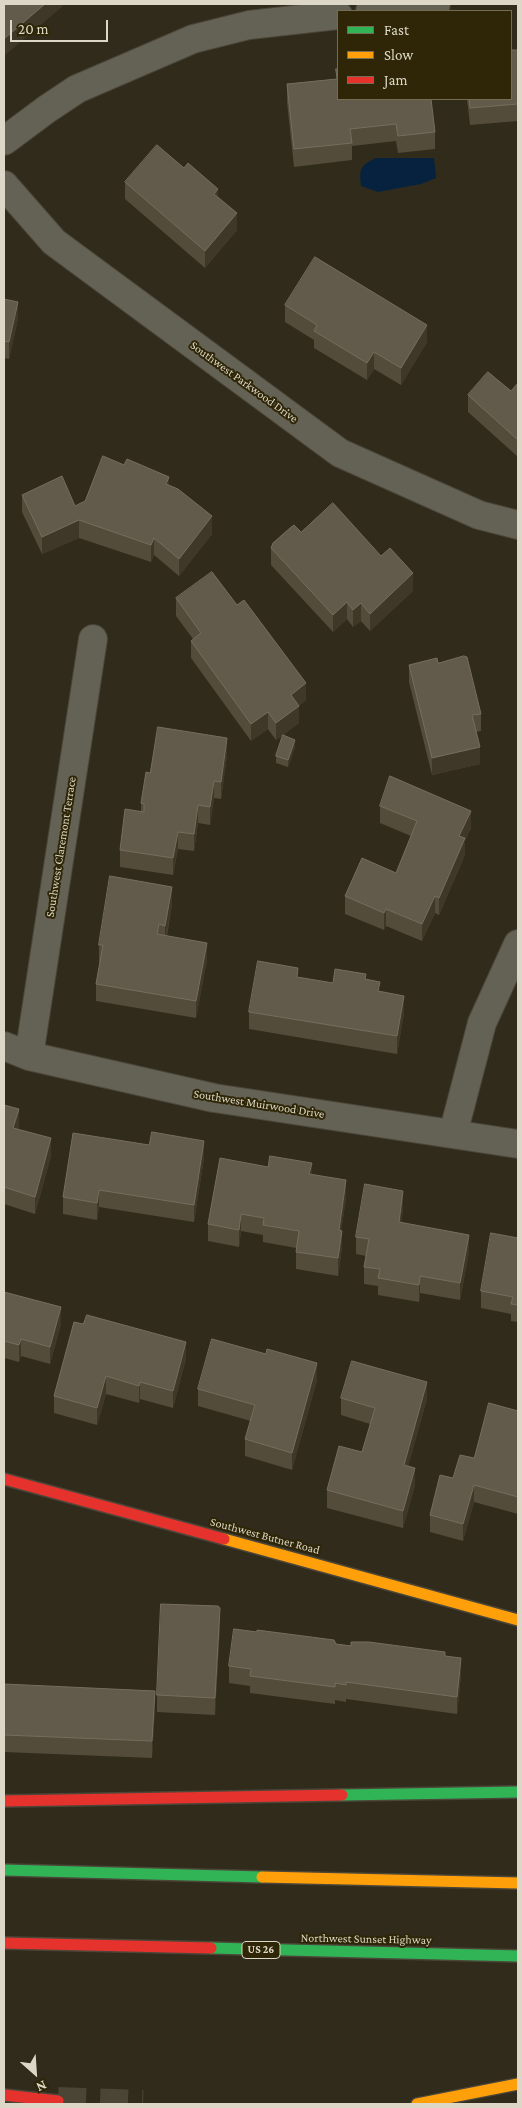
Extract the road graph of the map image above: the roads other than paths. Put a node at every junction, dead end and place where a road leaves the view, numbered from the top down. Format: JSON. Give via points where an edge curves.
{"nodes":[{"id":1,"x":436,"y":4,"type":"edge"},
{"id":2,"x":379,"y":10,"type":"edge"},
{"id":3,"x":337,"y":15,"type":"edge"},
{"id":4,"x":4,"y":141,"type":"edge"},
{"id":5,"x":4,"y":185,"type":"edge"},
{"id":6,"x":518,"y":525,"type":"edge"},
{"id":7,"x":93,"y":639,"type":"dead end"},
{"id":8,"x":518,"y":944,"type":"edge"},
{"id":9,"x":4,"y":1046,"type":"edge"},
{"id":10,"x":30,"y":1056,"type":"junction"},
{"id":11,"x":453,"y":1134,"type":"junction"},
{"id":12,"x":518,"y":1144,"type":"edge"},
{"id":13,"x":4,"y":1479,"type":"edge"},
{"id":14,"x":518,"y":1620,"type":"edge"},
{"id":15,"x":518,"y":1792,"type":"edge"},
{"id":16,"x":4,"y":1801,"type":"edge"},
{"id":17,"x":4,"y":1870,"type":"edge"},
{"id":18,"x":518,"y":1883,"type":"edge"},
{"id":19,"x":4,"y":1943,"type":"edge"},
{"id":20,"x":518,"y":1956,"type":"edge"},
{"id":21,"x":518,"y":2084,"type":"edge"},
{"id":22,"x":4,"y":2095,"type":"edge"},
{"id":23,"x":58,"y":2101,"type":"dead end"},
{"id":24,"x":417,"y":2104,"type":"edge"}],
"edges":[{"from":1,"to":2,"type":"street"},
{"from":3,"to":4,"type":"street","via":[[249,25],[193,39],[77,90]]},
{"from":5,"to":6,"type":"street","name":"Southwest Parkwood Drive","via":[[54,242],[340,453],[479,515]]},
{"from":7,"to":10,"type":"street","name":"Southwest Claremont Terrace"},
{"from":8,"to":11,"type":"street","via":[[482,1023]]},
{"from":9,"to":10,"type":"street","name":"Southwest Muirwood Drive"},
{"from":10,"to":11,"type":"street","name":"Southwest Muirwood Drive","via":[[214,1098]]},
{"from":11,"to":12,"type":"street","name":"Southwest Muirwood Drive"},
{"from":13,"to":14,"type":"main road","name":"Southwest Butner Road"},
{"from":15,"to":16,"type":"main road"},
{"from":17,"to":18,"type":"main road"},
{"from":19,"to":20,"type":"main road","name":"Northwest Sunset Highway","number":"US 26"},
{"from":21,"to":24,"type":"main road"},
{"from":22,"to":23,"type":"main road"}]}
